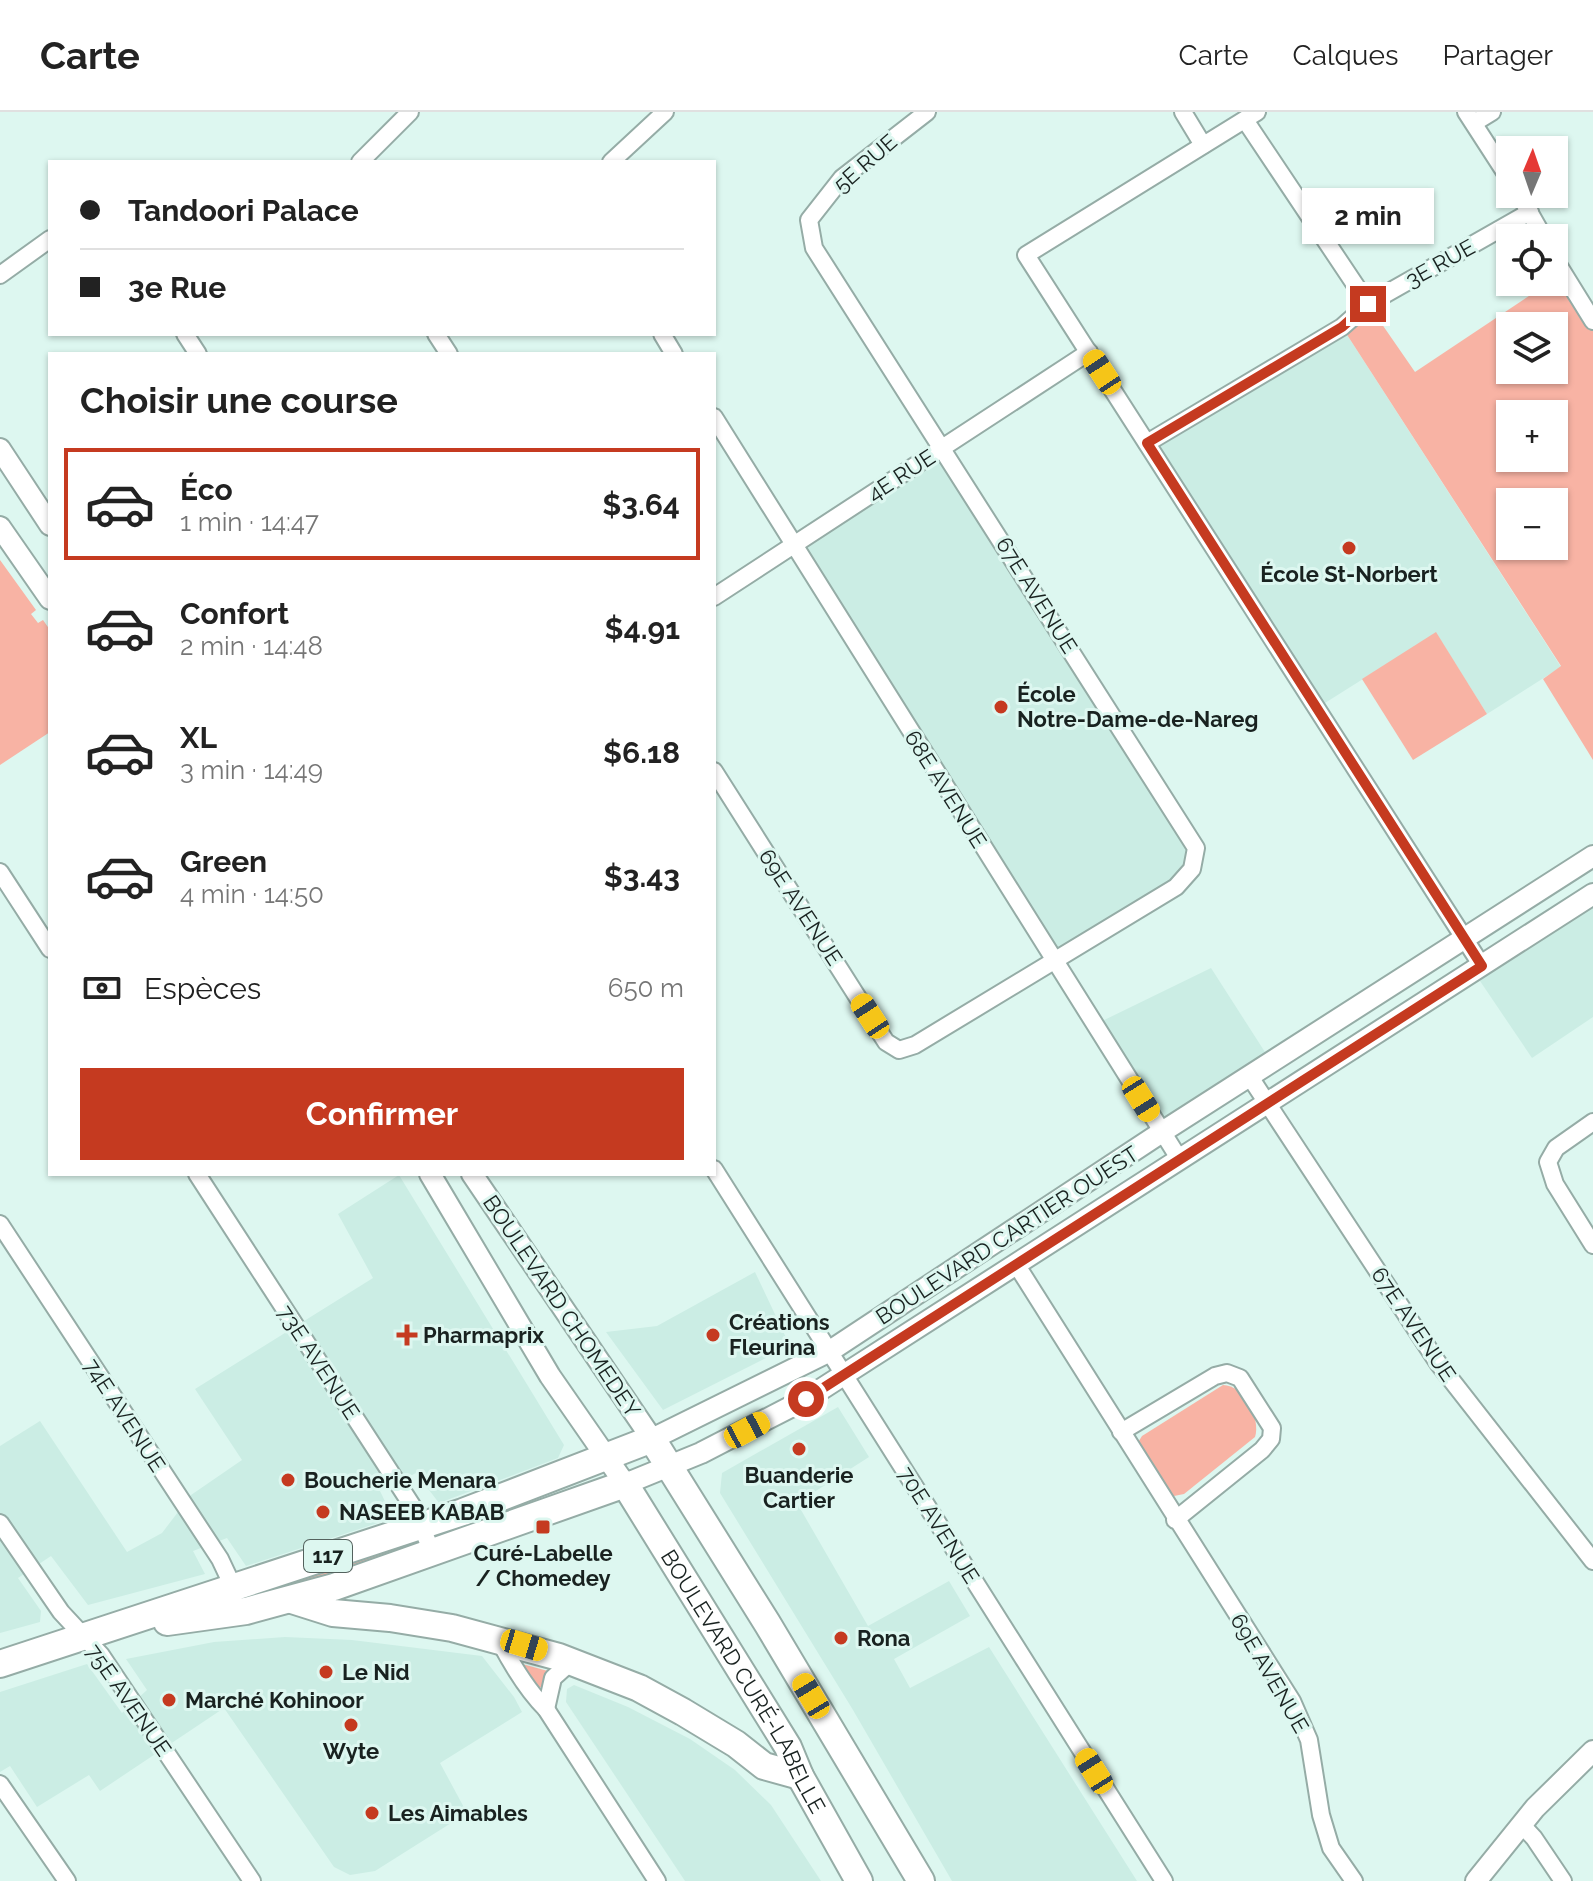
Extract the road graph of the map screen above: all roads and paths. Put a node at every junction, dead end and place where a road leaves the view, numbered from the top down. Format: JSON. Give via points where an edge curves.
{"nodes":[{"id":1,"x":410,"y":112,"type":"edge"},
{"id":2,"x":665,"y":112,"type":"edge"},
{"id":3,"x":927,"y":112,"type":"edge"},
{"id":4,"x":1183,"y":112,"type":"edge"},
{"id":5,"x":1492,"y":112,"type":"edge"},
{"id":6,"x":1251,"y":116,"type":"edge"},
{"id":7,"x":1470,"y":117,"type":"edge"},
{"id":8,"x":1203,"y":145,"type":"junction"},
{"id":9,"x":1496,"y":158,"type":"edge"},
{"id":10,"x":362,"y":160,"type":"edge"},
{"id":11,"x":613,"y":160,"type":"edge"},
{"id":12,"x":1528,"y":208,"type":"edge"},
{"id":13,"x":1530,"y":212,"type":"junction"},
{"id":14,"x":809,"y":220,"type":"joint"},
{"id":15,"x":1536,"y":224,"type":"edge"},
{"id":16,"x":48,"y":240,"type":"edge"},
{"id":17,"x":0,"y":275,"type":"edge"},
{"id":18,"x":1568,"y":281,"type":"edge"},
{"id":19,"x":1368,"y":304,"type":"junction"},
{"id":20,"x":1593,"y":321,"type":"edge"},
{"id":21,"x":1089,"y":352,"type":"junction"},
{"id":22,"x":716,"y":420,"type":"edge"},
{"id":23,"x":1147,"y":443,"type":"junction"},
{"id":24,"x":943,"y":447,"type":"junction"},
{"id":25,"x":0,"y":449,"type":"edge"},
{"id":26,"x":46,"y":512,"type":"edge"},
{"id":27,"x":0,"y":527,"type":"edge"},
{"id":28,"x":794,"y":545,"type":"junction"},
{"id":29,"x":48,"y":596,"type":"edge"},
{"id":30,"x":716,"y":596,"type":"edge"},
{"id":31,"x":716,"y":774,"type":"edge"},
{"id":32,"x":1593,"y":856,"type":"edge"},
{"id":33,"x":0,"y":872,"type":"edge"},
{"id":34,"x":1593,"y":894,"type":"edge"},
{"id":35,"x":1465,"y":939,"type":"junction"},
{"id":36,"x":48,"y":946,"type":"edge"},
{"id":37,"x":1054,"y":963,"type":"junction"},
{"id":38,"x":1482,"y":966,"type":"junction"},
{"id":39,"x":1250,"y":1077,"type":"junction"},
{"id":40,"x":1267,"y":1103,"type":"junction"},
{"id":41,"x":1593,"y":1122,"type":"edge"},
{"id":42,"x":1162,"y":1132,"type":"junction"},
{"id":43,"x":1180,"y":1160,"type":"junction"},
{"id":44,"x":716,"y":1172,"type":"edge"},
{"id":45,"x":198,"y":1176,"type":"edge"},
{"id":46,"x":431,"y":1176,"type":"edge"},
{"id":47,"x":473,"y":1176,"type":"edge"},
{"id":48,"x":0,"y":1224,"type":"edge"},
{"id":49,"x":1593,"y":1245,"type":"edge"},
{"id":50,"x":1016,"y":1264,"type":"junction"},
{"id":51,"x":830,"y":1351,"type":"junction"},
{"id":52,"x":844,"y":1374,"type":"junction"},
{"id":53,"x":1121,"y":1432,"type":"junction"},
{"id":54,"x":652,"y":1439,"type":"junction"},
{"id":55,"x":606,"y":1458,"type":"junction"},
{"id":56,"x":669,"y":1467,"type":"junction"},
{"id":57,"x":625,"y":1484,"type":"junction"},
{"id":58,"x":1175,"y":1520,"type":"junction"},
{"id":59,"x":0,"y":1523,"type":"edge"},
{"id":60,"x":422,"y":1526,"type":"junction"},
{"id":61,"x":433,"y":1554,"type":"junction"},
{"id":62,"x":1593,"y":1561,"type":"edge"},
{"id":63,"x":238,"y":1599,"type":"junction"},
{"id":64,"x":292,"y":1600,"type":"junction"},
{"id":65,"x":85,"y":1637,"type":"junction"},
{"id":66,"x":498,"y":1638,"type":"junction"},
{"id":67,"x":572,"y":1661,"type":"junction"},
{"id":68,"x":0,"y":1664,"type":"edge"},
{"id":69,"x":546,"y":1709,"type":"junction"},
{"id":70,"x":1593,"y":1751,"type":"edge"},
{"id":71,"x":800,"y":1776,"type":"junction"},
{"id":72,"x":0,"y":1784,"type":"edge"},
{"id":73,"x":1521,"y":1824,"type":"junction"},
{"id":74,"x":67,"y":1881,"type":"edge"},
{"id":75,"x":252,"y":1881,"type":"edge"},
{"id":76,"x":657,"y":1881,"type":"edge"},
{"id":77,"x":859,"y":1881,"type":"edge"},
{"id":78,"x":921,"y":1881,"type":"edge"},
{"id":79,"x":1164,"y":1881,"type":"edge"},
{"id":80,"x":1354,"y":1881,"type":"edge"},
{"id":81,"x":1476,"y":1881,"type":"edge"},
{"id":82,"x":1563,"y":1881,"type":"edge"}],
"edges":[{"from":1,"to":10,"type":"street"},
{"from":2,"to":11,"type":"street"},
{"from":3,"to":14,"type":"street","name":"5E RUE","via":[[842,178]]},
{"from":4,"to":8,"type":"street"},
{"from":5,"to":7,"type":"street"},
{"from":6,"to":8,"type":"street"},
{"from":6,"to":19,"type":"street"},
{"from":7,"to":9,"type":"street"},
{"from":8,"to":21,"type":"street","via":[[1026,255]]},
{"from":12,"to":13,"type":"street"},
{"from":13,"to":15,"type":"street"},
{"from":13,"to":19,"type":"street","name":"3E RUE"},
{"from":14,"to":24,"type":"street","name":"67E AVENUE","via":[[814,248]]},
{"from":16,"to":17,"type":"street"},
{"from":18,"to":20,"type":"street"},
{"from":19,"to":23,"type":"street","name":"3E RUE","via":[[1342,327]]},
{"from":21,"to":23,"type":"street"},
{"from":21,"to":24,"type":"street","name":"4E RUE"},
{"from":22,"to":28,"type":"street","name":"68E AVENUE"},
{"from":23,"to":35,"type":"street"},
{"from":24,"to":28,"type":"street","name":"4E RUE"},
{"from":24,"to":37,"type":"street","name":"67E AVENUE","via":[[1196,848],[1192,869],[1176,887]]},
{"from":25,"to":26,"type":"street"},
{"from":27,"to":29,"type":"street"},
{"from":28,"to":30,"type":"street","name":"4E RUE"},
{"from":28,"to":37,"type":"street","name":"68E AVENUE"},
{"from":31,"to":37,"type":"street","name":"69E AVENUE","via":[[886,1042],[899,1050]]},
{"from":32,"to":35,"type":"street","name":"BOULEVARD CARTIER OUEST"},
{"from":33,"to":36,"type":"street"},
{"from":34,"to":38,"type":"street","name":"BOULEVARD CARTIER OUEST"},
{"from":35,"to":38,"type":"street"},
{"from":35,"to":39,"type":"street","name":"BOULEVARD CARTIER OUEST"},
{"from":37,"to":42,"type":"street","name":"68E AVENUE"},
{"from":38,"to":40,"type":"street","name":"BOULEVARD CARTIER OUEST"},
{"from":39,"to":40,"type":"street","name":"67E AVENUE"},
{"from":39,"to":42,"type":"street","name":"BOULEVARD CARTIER OUEST"},
{"from":40,"to":43,"type":"street","name":"BOULEVARD CARTIER OUEST"},
{"from":40,"to":62,"type":"street","name":"67E AVENUE","via":[[1438,1363]]},
{"from":41,"to":49,"type":"street","via":[[1556,1148],[1548,1162],[1555,1184]]},
{"from":42,"to":43,"type":"street","name":"68E AVENUE"},
{"from":42,"to":51,"type":"street","name":"BOULEVARD CARTIER OUEST"},
{"from":43,"to":50,"type":"street","name":"BOULEVARD CARTIER OUEST"},
{"from":44,"to":51,"type":"street","name":"70E AVENUE"},
{"from":45,"to":60,"type":"street","name":"73E AVENUE"},
{"from":46,"to":55,"type":"street","name":"BOULEVARD CHOMEDEY","via":[[550,1376]]},
{"from":47,"to":54,"type":"street","name":"BOULEVARD CHOMEDEY"},
{"from":48,"to":63,"type":"street","name":"74E AVENUE","via":[[220,1559]]},
{"from":50,"to":52,"type":"street","name":"BOULEVARD CARTIER OUEST"},
{"from":50,"to":53,"type":"street","name":"69E AVENUE"},
{"from":51,"to":52,"type":"street","name":"70E AVENUE"},
{"from":51,"to":54,"type":"street","name":"BOULEVARD CARTIER OUEST"},
{"from":52,"to":56,"type":"street","name":"BOULEVARD CARTIER OUEST","via":[[776,1415]]},
{"from":52,"to":79,"type":"street","name":"70E AVENUE"},
{"from":53,"to":58,"type":"street","name":"69E AVENUE"},
{"from":53,"to":58,"type":"street","via":[[1227,1373],[1240,1378],[1272,1428],[1262,1450]]},
{"from":54,"to":55,"type":"main road","number":"117"},
{"from":54,"to":56,"type":"main road"},
{"from":55,"to":57,"type":"street","name":"BOULEVARD CURÉ-LABELLE"},
{"from":55,"to":60,"type":"main road","number":"117"},
{"from":56,"to":57,"type":"street","name":"BOULEVARD CARTIER OUEST"},
{"from":56,"to":78,"type":"main road"},
{"from":57,"to":61,"type":"main road"},
{"from":57,"to":71,"type":"main road","name":"BOULEVARD CURÉ-LABELLE","via":[[788,1747]]},
{"from":58,"to":80,"type":"street","name":"69E AVENUE","via":[[1292,1701],[1309,1740],[1331,1848]]},
{"from":59,"to":65,"type":"street","name":"75E AVENUE","via":[[61,1612]]},
{"from":60,"to":61,"type":"street","name":"73E AVENUE"},
{"from":60,"to":63,"type":"main road","number":"117"},
{"from":61,"to":64,"type":"main road"},
{"from":63,"to":64,"type":"main road","number":"117"},
{"from":63,"to":65,"type":"main road","number":"117"},
{"from":64,"to":66,"type":"main road","via":[[333,1613]]},
{"from":65,"to":68,"type":"main road","number":"117"},
{"from":65,"to":75,"type":"street","name":"75E AVENUE"},
{"from":66,"to":67,"type":"main road"},
{"from":66,"to":69,"type":"street"},
{"from":67,"to":69,"type":"street","via":[[553,1678]]},
{"from":67,"to":71,"type":"main road","via":[[672,1705],[764,1766]]},
{"from":69,"to":76,"type":"street"},
{"from":70,"to":73,"type":"street"},
{"from":71,"to":77,"type":"main road","name":"BOULEVARD CURÉ-LABELLE"},
{"from":72,"to":74,"type":"street"},
{"from":73,"to":81,"type":"street"},
{"from":73,"to":82,"type":"street"}]}
